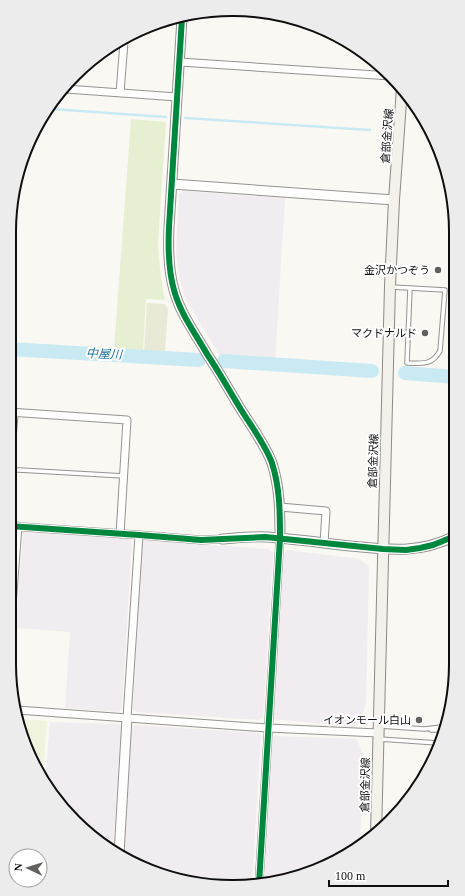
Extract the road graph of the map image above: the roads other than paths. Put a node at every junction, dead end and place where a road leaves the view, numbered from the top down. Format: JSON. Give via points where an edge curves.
{"nodes":[{"id":1,"x":182,"y":22,"type":"edge"},
{"id":2,"x":124,"y":45,"type":"edge"},
{"id":3,"x":180,"y":62,"type":"junction"},
{"id":4,"x":382,"y":75,"type":"edge"},
{"id":5,"x":71,"y":89,"type":"edge"},
{"id":6,"x":120,"y":93,"type":"junction"},
{"id":7,"x":177,"y":97,"type":"junction"},
{"id":8,"x":401,"y":98,"type":"edge"},
{"id":9,"x":172,"y":184,"type":"junction"},
{"id":10,"x":394,"y":200,"type":"junction"},
{"id":11,"x":390,"y":286,"type":"junction"},
{"id":12,"x":410,"y":288,"type":"junction"},
{"id":13,"x":16,"y":413,"type":"edge"},
{"id":14,"x":16,"y":470,"type":"edge"},
{"id":15,"x":124,"y":476,"type":"junction"},
{"id":16,"x":280,"y":507,"type":"junction"},
{"id":17,"x":18,"y":526,"type":"joint"},
{"id":18,"x":120,"y":534,"type":"junction"},
{"id":19,"x":139,"y":535,"type":"junction"},
{"id":20,"x":280,"y":538,"type":"junction"},
{"id":21,"x":449,"y":538,"type":"edge"},
{"id":22,"x":222,"y":539,"type":"joint"},
{"id":23,"x":16,"y":541,"type":"edge"},
{"id":24,"x":324,"y":543,"type":"junction"},
{"id":25,"x":383,"y":549,"type":"junction"},
{"id":26,"x":21,"y":710,"type":"edge"},
{"id":27,"x":127,"y":718,"type":"junction"},
{"id":28,"x":440,"y":727,"type":"edge"},
{"id":29,"x":268,"y":728,"type":"junction"},
{"id":30,"x":424,"y":729,"type":"junction"},
{"id":31,"x":439,"y":730,"type":"edge"},
{"id":32,"x":378,"y":733,"type":"junction"},
{"id":33,"x":435,"y":742,"type":"edge"},
{"id":34,"x":376,"y":825,"type":"edge"},
{"id":35,"x":119,"y":848,"type":"edge"},
{"id":36,"x":259,"y":878,"type":"edge"}],
"edges":[{"from":1,"to":3,"type":"street"},
{"from":2,"to":6,"type":"street"},
{"from":3,"to":4,"type":"street"},
{"from":3,"to":7,"type":"street"},
{"from":5,"to":6,"type":"street"},
{"from":6,"to":7,"type":"street"},
{"from":7,"to":9,"type":"street"},
{"from":8,"to":10,"type":"main road","name":"倉部金沢線"},
{"from":9,"to":10,"type":"street"},
{"from":9,"to":16,"type":"street","via":[[168,250],[170,273],[179,306],[272,462]]},
{"from":10,"to":11,"type":"main road","name":"倉部金沢線"},
{"from":11,"to":12,"type":"lane"},
{"from":11,"to":25,"type":"main road","name":"倉部金沢線"},
{"from":12,"to":12,"type":"lane","via":[[445,290],[440,351],[428,363],[407,363]]},
{"from":13,"to":15,"type":"street","via":[[127,420]]},
{"from":14,"to":15,"type":"lane"},
{"from":15,"to":18,"type":"street"},
{"from":16,"to":20,"type":"street"},
{"from":16,"to":24,"type":"street","via":[[326,511]]},
{"from":17,"to":18,"type":"street"},
{"from":17,"to":23,"type":"street"},
{"from":18,"to":19,"type":"street"},
{"from":19,"to":22,"type":"street","via":[[201,540]]},
{"from":19,"to":27,"type":"street"},
{"from":20,"to":22,"type":"street"},
{"from":20,"to":24,"type":"street"},
{"from":20,"to":29,"type":"street"},
{"from":21,"to":25,"type":"street","via":[[420,548]]},
{"from":24,"to":25,"type":"street"},
{"from":25,"to":32,"type":"main road","name":"倉部金沢線"},
{"from":26,"to":27,"type":"street"},
{"from":27,"to":29,"type":"street"},
{"from":27,"to":35,"type":"street"},
{"from":28,"to":30,"type":"lane"},
{"from":29,"to":32,"type":"street"},
{"from":29,"to":36,"type":"street"},
{"from":30,"to":31,"type":"lane"},
{"from":30,"to":32,"type":"lane"},
{"from":32,"to":33,"type":"lane"},
{"from":32,"to":34,"type":"main road","name":"倉部金沢線"}]}
